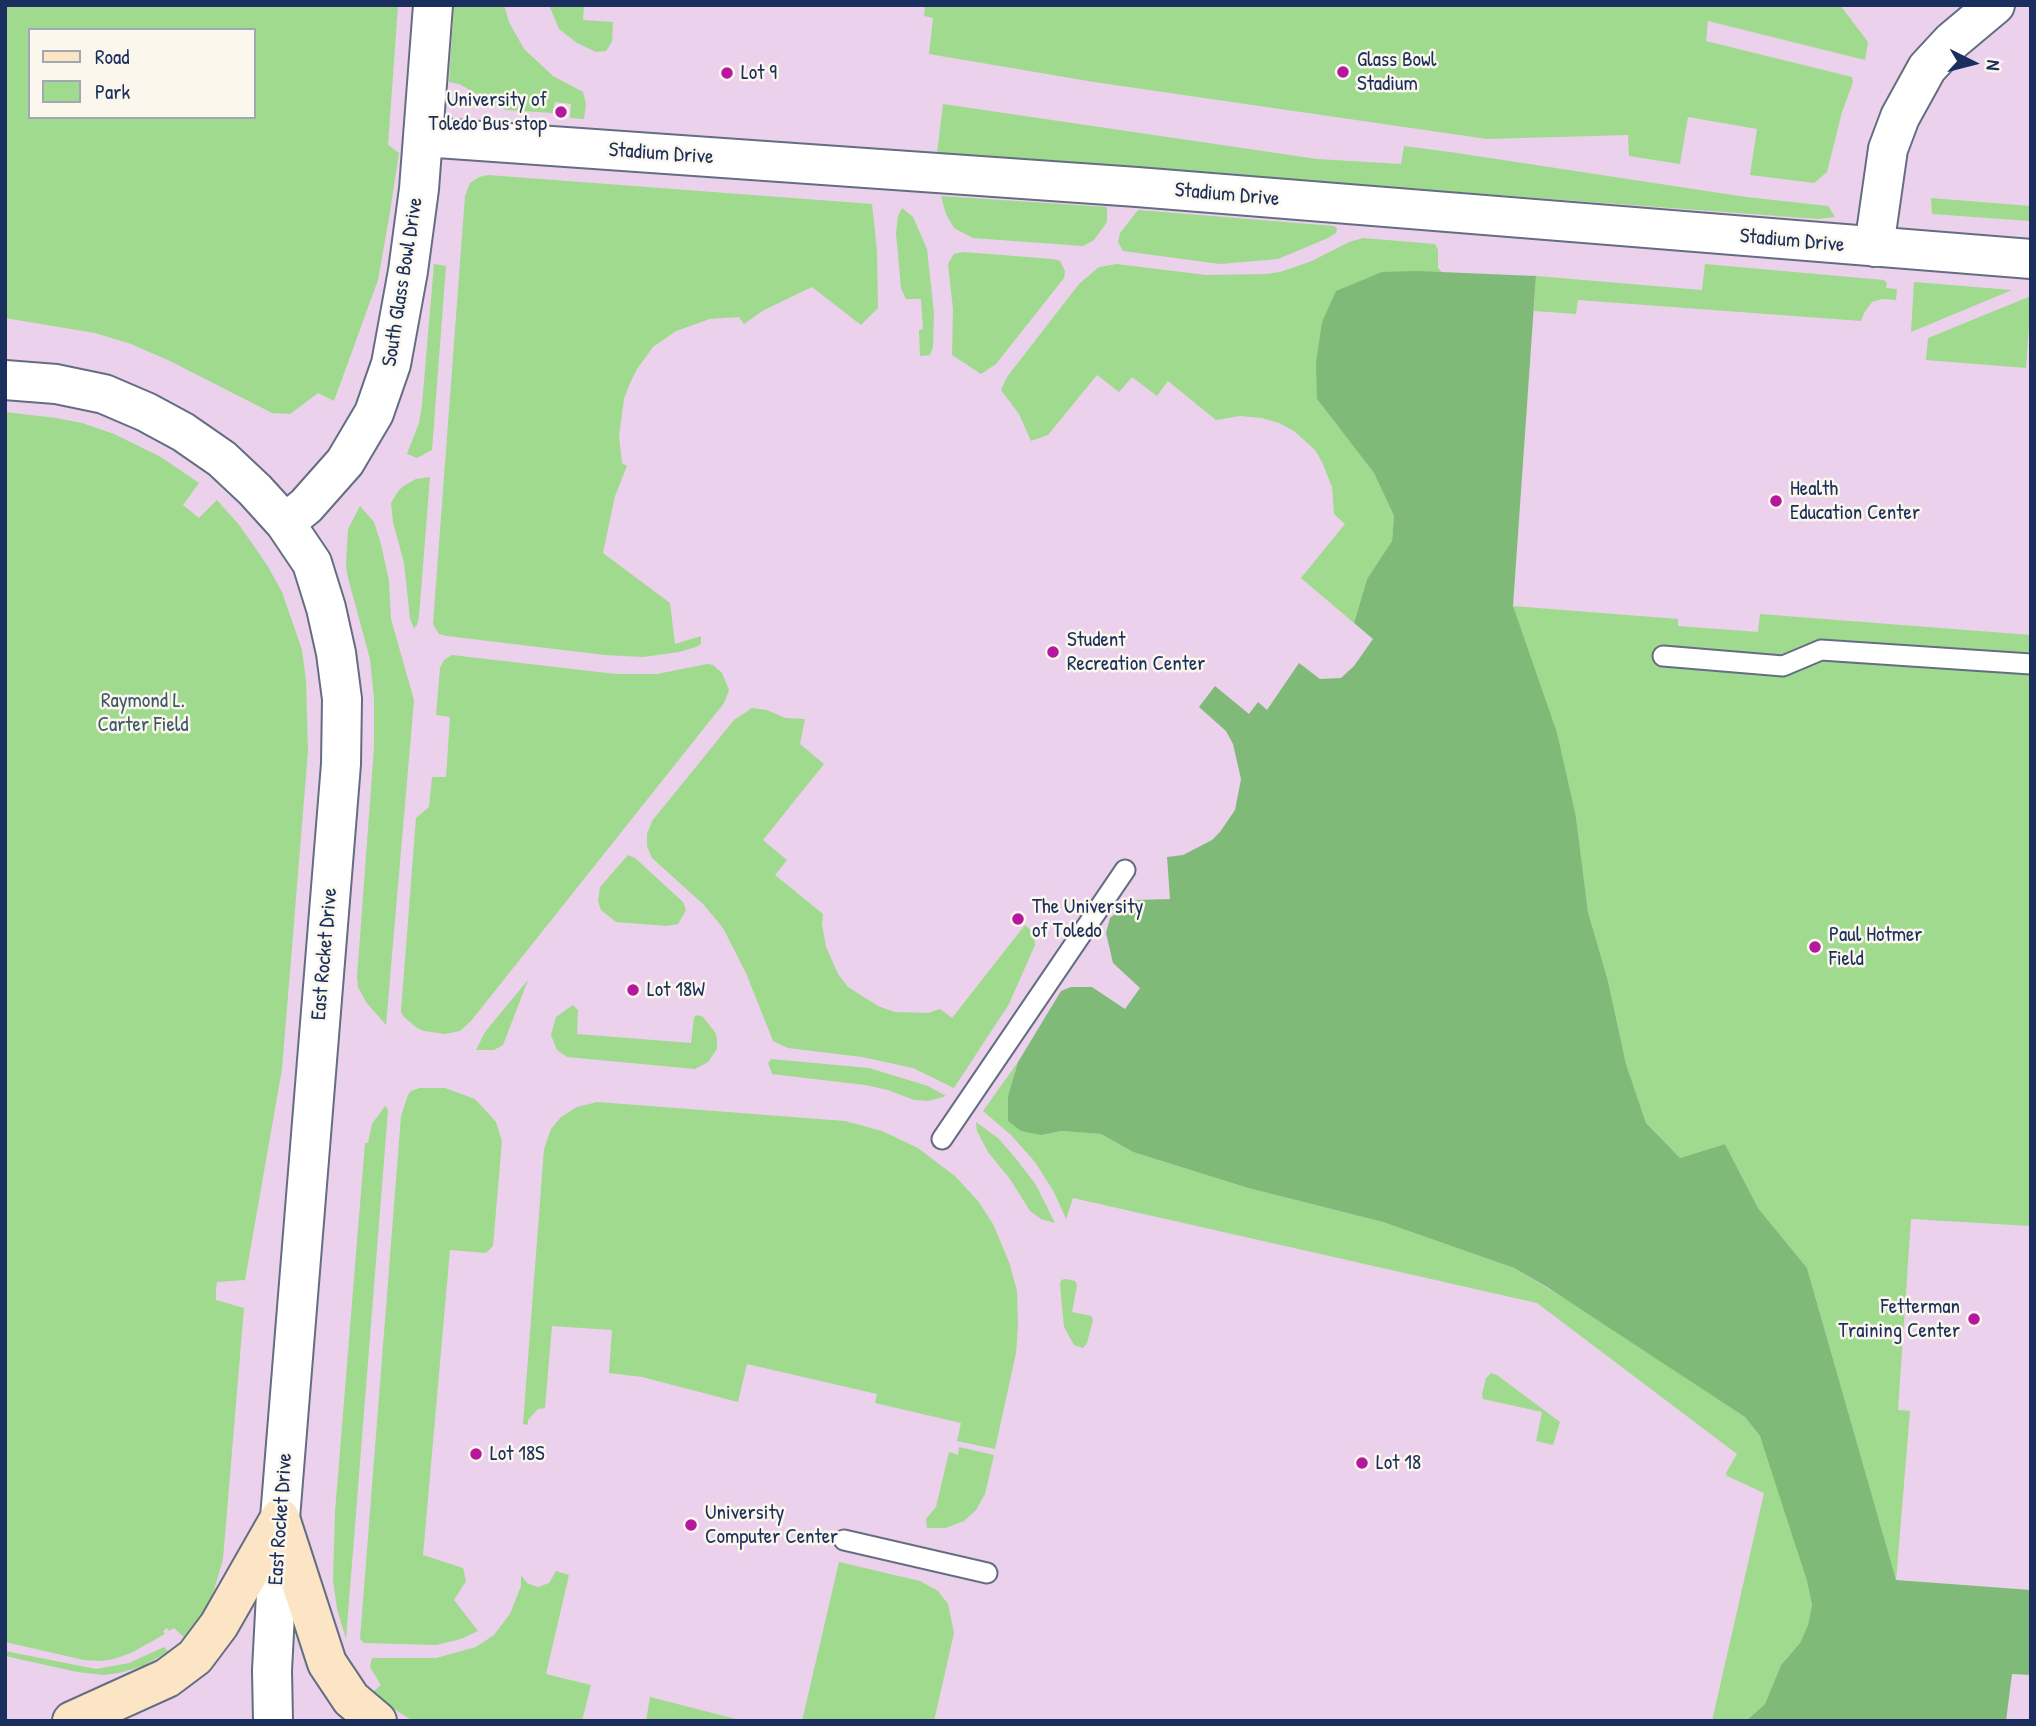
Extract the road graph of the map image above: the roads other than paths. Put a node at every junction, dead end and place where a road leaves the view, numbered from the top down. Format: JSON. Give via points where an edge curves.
{"nodes":[{"id":1,"x":433,"y":5,"type":"edge"},
{"id":2,"x":1995,"y":5,"type":"edge"},
{"id":3,"x":423,"y":137,"type":"junction"},
{"id":4,"x":1874,"y":247,"type":"junction"},
{"id":5,"x":2031,"y":259,"type":"edge"},
{"id":6,"x":5,"y":380,"type":"edge"},
{"id":7,"x":285,"y":523,"type":"junction"},
{"id":8,"x":1663,"y":656,"type":"dead end"},
{"id":9,"x":2031,"y":664,"type":"edge"},
{"id":10,"x":1125,"y":870,"type":"dead end"},
{"id":11,"x":942,"y":1139,"type":"dead end"},
{"id":12,"x":280,"y":1518,"type":"junction"},
{"id":13,"x":844,"y":1540,"type":"dead end"},
{"id":14,"x":987,"y":1573,"type":"dead end"},
{"id":15,"x":72,"y":1721,"type":"edge"},
{"id":16,"x":273,"y":1721,"type":"edge"},
{"id":17,"x":377,"y":1721,"type":"edge"}],
"edges":[{"from":1,"to":3,"type":"street","name":"South Glass Bowl Drive"},
{"from":2,"to":4,"type":"street","via":[[1927,68],[1900,117],[1888,149]]},
{"from":3,"to":4,"type":"street","name":"Stadium Drive","via":[[1136,187]]},
{"from":3,"to":7,"type":"street","name":"South Glass Bowl Drive","via":[[408,271],[383,391],[345,462]]},
{"from":4,"to":5,"type":"street","name":"Stadium Drive"},
{"from":6,"to":7,"type":"street","name":"East Rocket Drive","via":[[104,394],[146,412],[222,459]]},
{"from":7,"to":12,"type":"street","name":"East Rocket Drive","via":[[312,563],[326,608],[342,712]]},
{"from":8,"to":9,"type":"lane","via":[[1783,666],[1821,650]]},
{"from":10,"to":11,"type":"lane"},
{"from":12,"to":15,"type":"street","via":[[219,1625],[195,1657],[167,1678]]},
{"from":12,"to":16,"type":"street","name":"East Rocket Drive"},
{"from":12,"to":17,"type":"street","via":[[327,1663],[351,1699]]},
{"from":13,"to":14,"type":"lane"}]}
